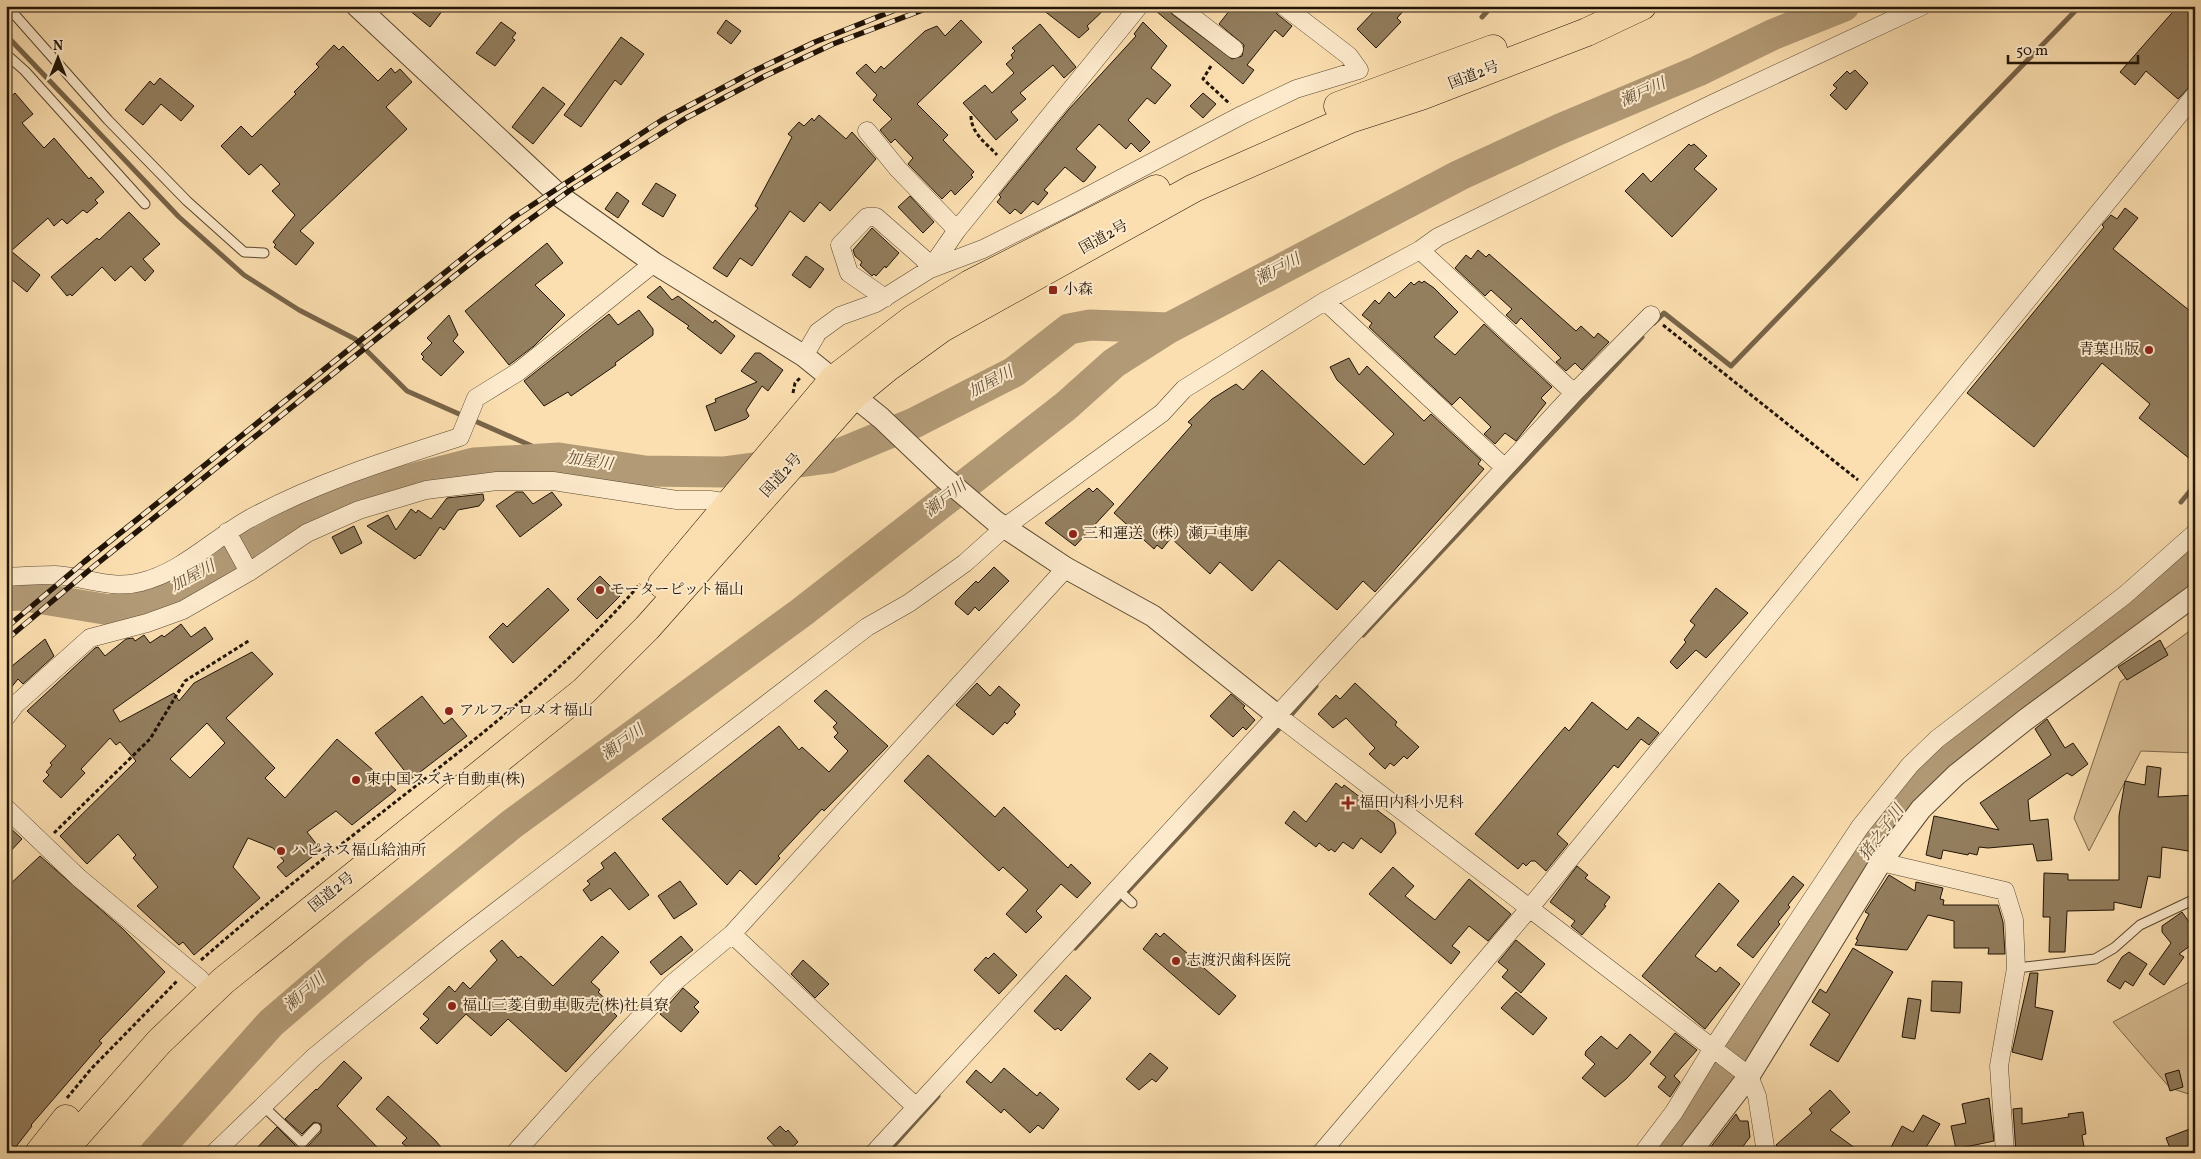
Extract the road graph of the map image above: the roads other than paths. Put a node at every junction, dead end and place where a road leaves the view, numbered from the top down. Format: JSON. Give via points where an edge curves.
{"nodes":[{"id":1,"x":7,"y":6,"type":"edge"},
{"id":2,"x":357,"y":6,"type":"edge"},
{"id":3,"x":1139,"y":6,"type":"edge"},
{"id":4,"x":1178,"y":6,"type":"edge"},
{"id":5,"x":1284,"y":6,"type":"edge"},
{"id":6,"x":1599,"y":6,"type":"edge"},
{"id":7,"x":1642,"y":6,"type":"edge"},
{"id":8,"x":1922,"y":6,"type":"edge"},
{"id":9,"x":1234,"y":49,"type":"dead end"},
{"id":10,"x":6,"y":54,"type":"edge"},
{"id":11,"x":1364,"y":82,"type":"junction"},
{"id":12,"x":2195,"y":95,"type":"edge"},
{"id":13,"x":867,"y":131,"type":"dead end"},
{"id":14,"x":145,"y":204,"type":"dead end"},
{"id":15,"x":957,"y":230,"type":"junction"},
{"id":16,"x":1420,"y":250,"type":"junction"},
{"id":17,"x":264,"y":253,"type":"dead end"},
{"id":18,"x":989,"y":260,"type":"junction"},
{"id":19,"x":654,"y":263,"type":"junction"},
{"id":20,"x":930,"y":269,"type":"junction"},
{"id":21,"x":885,"y":298,"type":"junction"},
{"id":22,"x":1325,"y":301,"type":"junction"},
{"id":23,"x":1656,"y":319,"type":"road end"},
{"id":24,"x":804,"y":356,"type":"junction"},
{"id":25,"x":843,"y":388,"type":"junction"},
{"id":26,"x":1574,"y":393,"type":"junction"},
{"id":27,"x":1505,"y":468,"type":"junction"},
{"id":28,"x":737,"y":496,"type":"junction"},
{"id":29,"x":1000,"y":524,"type":"junction"},
{"id":30,"x":229,"y":535,"type":"junction"},
{"id":31,"x":2194,"y":537,"type":"edge"},
{"id":32,"x":1066,"y":568,"type":"junction"},
{"id":33,"x":247,"y":569,"type":"junction"},
{"id":34,"x":6,"y":577,"type":"edge"},
{"id":35,"x":2195,"y":595,"type":"edge"},
{"id":36,"x":6,"y":717,"type":"edge"},
{"id":37,"x":1283,"y":720,"type":"junction"},
{"id":38,"x":6,"y":808,"type":"edge"},
{"id":39,"x":1881,"y":862,"type":"junction"},
{"id":40,"x":1118,"y":890,"type":"junction"},
{"id":41,"x":2195,"y":899,"type":"edge"},
{"id":42,"x":1132,"y":904,"type":"dead end"},
{"id":43,"x":1528,"y":910,"type":"junction"},
{"id":44,"x":732,"y":934,"type":"junction"},
{"id":45,"x":2016,"y":968,"type":"junction"},
{"id":46,"x":195,"y":974,"type":"junction"},
{"id":47,"x":1716,"y":1050,"type":"junction"},
{"id":48,"x":1745,"y":1073,"type":"junction"},
{"id":49,"x":262,"y":1105,"type":"junction"},
{"id":50,"x":916,"y":1107,"type":"junction"},
{"id":51,"x":316,"y":1128,"type":"dead end"},
{"id":52,"x":517,"y":1152,"type":"edge"},
{"id":53,"x":39,"y":1153,"type":"edge"},
{"id":54,"x":61,"y":1153,"type":"edge"},
{"id":55,"x":214,"y":1153,"type":"edge"},
{"id":56,"x":874,"y":1153,"type":"edge"},
{"id":57,"x":1321,"y":1153,"type":"edge"},
{"id":58,"x":1643,"y":1153,"type":"edge"},
{"id":59,"x":1690,"y":1153,"type":"edge"},
{"id":60,"x":1766,"y":1153,"type":"edge"},
{"id":61,"x":2005,"y":1153,"type":"edge"}],
"edges":[{"from":1,"to":17,"type":"lane","via":[[108,120],[187,201],[244,252]]},
{"from":2,"to":19,"type":"street","via":[[561,197]]},
{"from":3,"to":15,"type":"street"},
{"from":4,"to":9,"type":"street"},
{"from":5,"to":11,"type":"street","via":[[1349,56]]},
{"from":6,"to":11,"type":"highway","name":"国道2号","via":[[1559,26]]},
{"from":7,"to":25,"type":"highway","name":"国道2号","via":[[1568,40],[1421,96],[1350,119],[1194,188],[942,328],[887,368]]},
{"from":8,"to":16,"type":"street","via":[[1645,136],[1438,237]]},
{"from":10,"to":14,"type":"lane"},
{"from":11,"to":18,"type":"highway","name":"国道2号","via":[[1253,140]]},
{"from":11,"to":18,"type":"street","via":[[1296,90],[1242,114],[1069,206]]},
{"from":12,"to":43,"type":"street"},
{"from":13,"to":15,"type":"street","via":[[898,170]]},
{"from":15,"to":20,"type":"street"},
{"from":16,"to":22,"type":"street"},
{"from":16,"to":26,"type":"street"},
{"from":18,"to":20,"type":"street"},
{"from":18,"to":25,"type":"highway","name":"国道2号","via":[[913,320]]},
{"from":19,"to":24,"type":"street"},
{"from":19,"to":30,"type":"street","via":[[518,372],[476,398],[460,437],[379,462],[312,489]]},
{"from":20,"to":21,"type":"street"},
{"from":20,"to":21,"type":"street","via":[[924,259],[876,217],[867,217],[840,246],[849,273]]},
{"from":21,"to":24,"type":"street","via":[[840,316],[818,332]]},
{"from":22,"to":27,"type":"street"},
{"from":22,"to":29,"type":"street","via":[[1184,389],[1162,413]]},
{"from":23,"to":26,"type":"street"},
{"from":24,"to":25,"type":"street"},
{"from":25,"to":28,"type":"highway","name":"国道2号","via":[[781,444]]},
{"from":25,"to":29,"type":"street"},
{"from":25,"to":54,"type":"highway","name":"国道2号","via":[[812,443],[647,628],[584,691],[223,981],[158,1042]]},
{"from":26,"to":27,"type":"street"},
{"from":27,"to":37,"type":"street"},
{"from":28,"to":33,"type":"street","via":[[677,500],[552,481],[497,481],[426,490],[359,510],[307,533]]},
{"from":28,"to":46,"type":"highway","name":"国道2号","via":[[640,611],[570,679]]},
{"from":29,"to":32,"type":"street"},
{"from":29,"to":49,"type":"street","via":[[965,563],[867,628],[455,943],[314,1057]]},
{"from":30,"to":33,"type":"street"},
{"from":30,"to":34,"type":"street","via":[[178,566],[143,582],[120,586],[56,575]]},
{"from":31,"to":47,"type":"street","via":[[2125,595],[1937,739],[1910,765],[1860,827]]},
{"from":32,"to":37,"type":"street","via":[[1153,616]]},
{"from":32,"to":44,"type":"street"},
{"from":33,"to":36,"type":"street","via":[[183,610],[90,638],[15,705]]},
{"from":35,"to":39,"type":"street","via":[[1956,775],[1921,809]]},
{"from":37,"to":40,"type":"street"},
{"from":37,"to":43,"type":"street"},
{"from":38,"to":46,"type":"street","via":[[79,878]]},
{"from":39,"to":45,"type":"street","via":[[2005,891],[2014,920]]},
{"from":39,"to":48,"type":"street"},
{"from":40,"to":42,"type":"lane"},
{"from":40,"to":50,"type":"street"},
{"from":41,"to":45,"type":"lane","via":[[2140,924],[2114,948],[2095,959]]},
{"from":43,"to":47,"type":"street"},
{"from":43,"to":57,"type":"street"},
{"from":44,"to":50,"type":"street"},
{"from":44,"to":52,"type":"street","via":[[672,984]]},
{"from":45,"to":61,"type":"street","via":[[1999,1066]]},
{"from":46,"to":53,"type":"highway","name":"国道2号"},
{"from":47,"to":48,"type":"street"},
{"from":47,"to":58,"type":"street"},
{"from":48,"to":59,"type":"street"},
{"from":48,"to":60,"type":"street","via":[[1757,1096]]},
{"from":49,"to":51,"type":"lane","via":[[302,1143]]},
{"from":49,"to":55,"type":"street"},
{"from":50,"to":56,"type":"street"}]}
